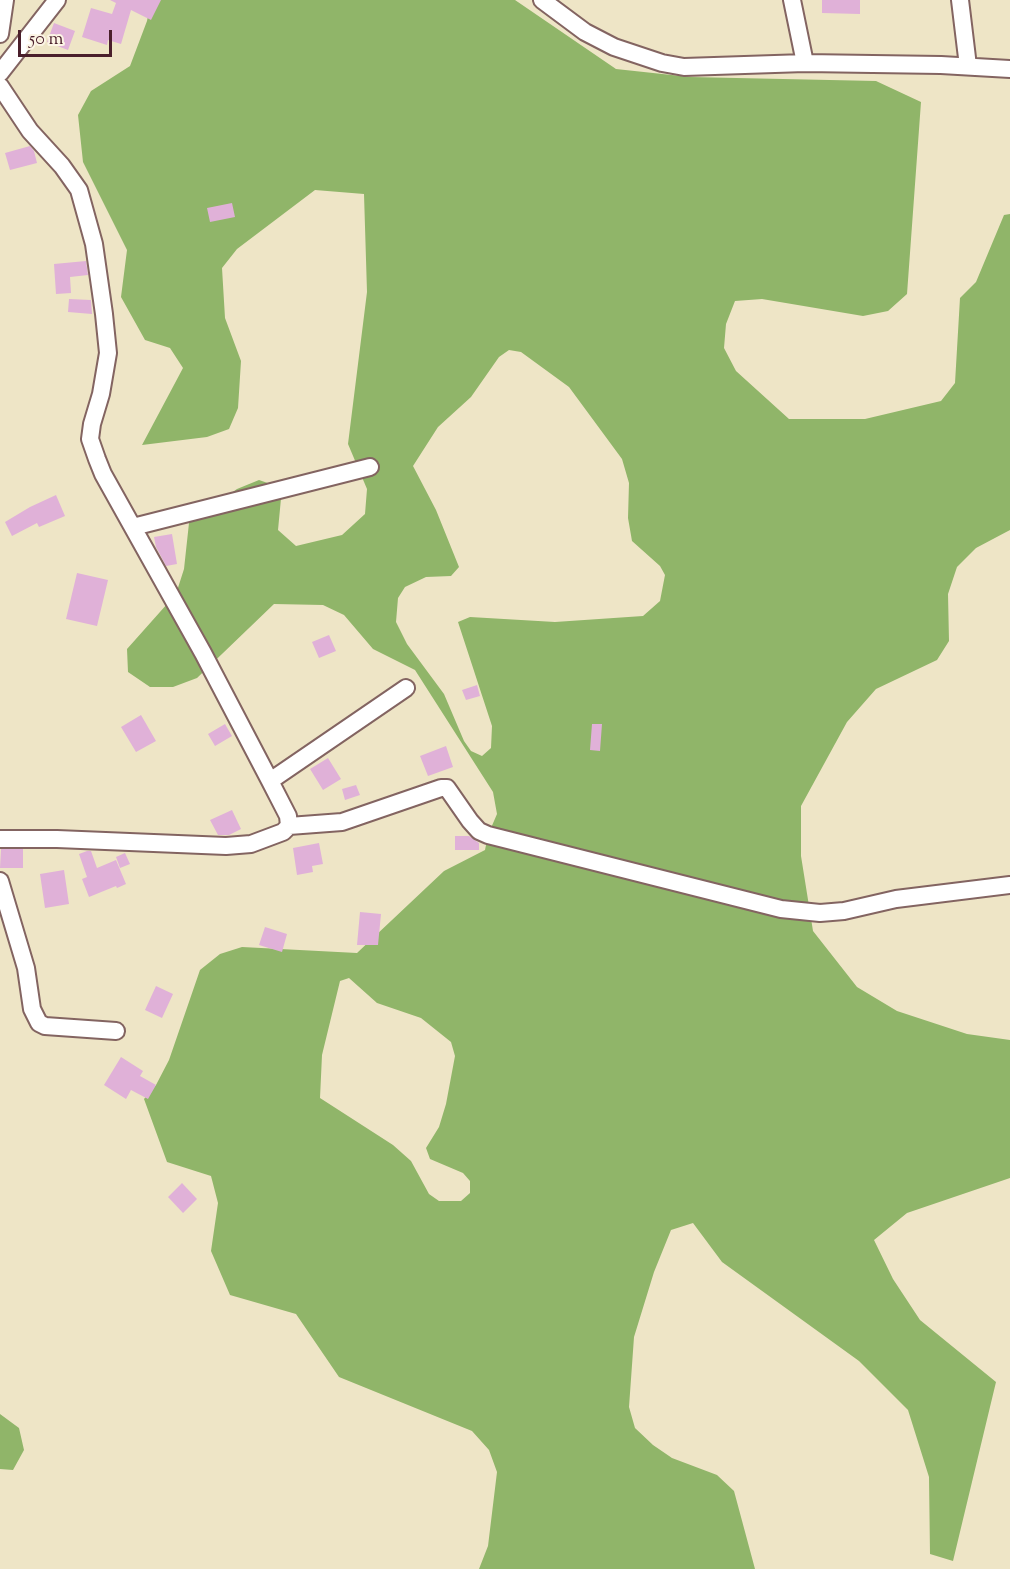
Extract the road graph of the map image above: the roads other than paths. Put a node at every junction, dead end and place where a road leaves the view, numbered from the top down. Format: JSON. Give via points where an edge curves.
{"nodes":[{"id":1,"x":5,"y":0,"type":"edge"},
{"id":2,"x":57,"y":0,"type":"edge"},
{"id":3,"x":542,"y":0,"type":"edge"},
{"id":4,"x":792,"y":0,"type":"edge"},
{"id":5,"x":960,"y":0,"type":"edge"},
{"id":6,"x":0,"y":34,"type":"edge"},
{"id":7,"x":805,"y":63,"type":"junction"},
{"id":8,"x":968,"y":66,"type":"junction"},
{"id":9,"x":1010,"y":69,"type":"edge"},
{"id":10,"x":0,"y":72,"type":"edge"},
{"id":11,"x":0,"y":86,"type":"edge"},
{"id":12,"x":370,"y":467,"type":"dead end"},
{"id":13,"x":133,"y":526,"type":"junction"},
{"id":14,"x":406,"y":688,"type":"dead end"},
{"id":15,"x":270,"y":781,"type":"junction"},
{"id":16,"x":289,"y":826,"type":"junction"},
{"id":17,"x":0,"y":839,"type":"edge"},
{"id":18,"x":0,"y":881,"type":"edge"},
{"id":19,"x":1010,"y":885,"type":"edge"},
{"id":20,"x":116,"y":1031,"type":"dead end"}],
"edges":[{"from":1,"to":6,"type":"street"},
{"from":2,"to":10,"type":"street"},
{"from":3,"to":7,"type":"street","via":[[585,32],[614,47],[662,63],[706,67]]},
{"from":4,"to":7,"type":"street"},
{"from":5,"to":8,"type":"street"},
{"from":7,"to":8,"type":"street"},
{"from":8,"to":9,"type":"street"},
{"from":11,"to":13,"type":"street","via":[[30,131],[79,190],[94,244],[108,353],[90,440],[103,474]]},
{"from":12,"to":13,"type":"street"},
{"from":13,"to":15,"type":"street"},
{"from":14,"to":15,"type":"street"},
{"from":15,"to":16,"type":"street"},
{"from":16,"to":17,"type":"street","via":[[251,844],[226,846]]},
{"from":16,"to":19,"type":"street","via":[[342,822],[447,788],[470,821],[488,835],[781,909],[844,911],[896,899]]},
{"from":18,"to":20,"type":"street","via":[[26,968],[32,1009],[39,1023]]}]}
